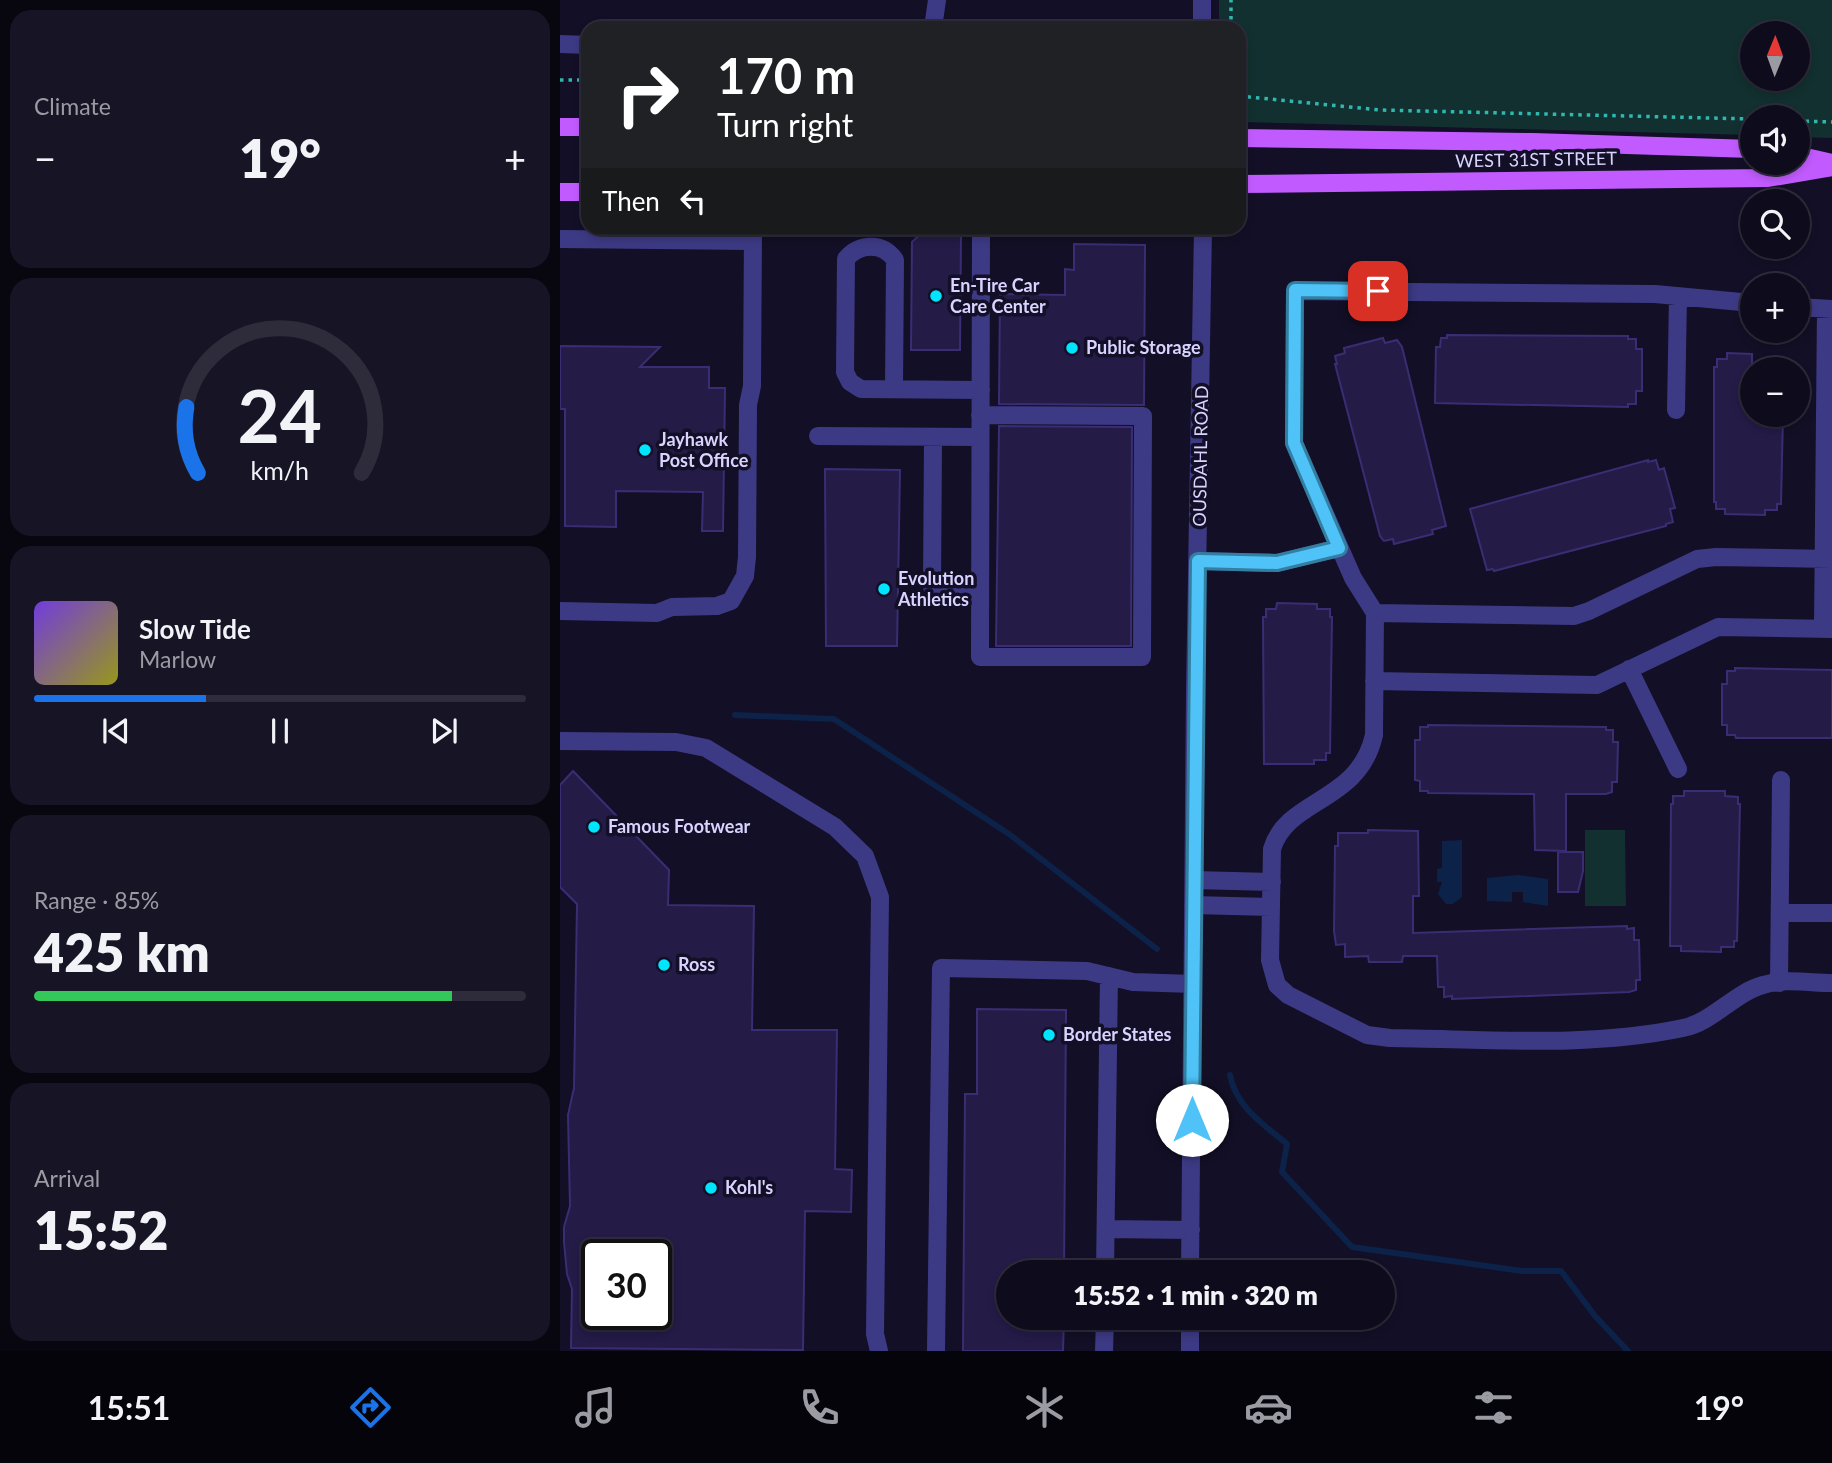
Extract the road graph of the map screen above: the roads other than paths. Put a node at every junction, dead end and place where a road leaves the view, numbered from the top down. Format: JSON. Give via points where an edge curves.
{"nodes":[{"id":1,"x":937,"y":0,"type":"edge"},
{"id":2,"x":1202,"y":0,"type":"edge"},
{"id":3,"x":934,"y":21,"type":"edge"},
{"id":4,"x":1202,"y":21,"type":"edge"},
{"id":5,"x":560,"y":44,"type":"edge"},
{"id":6,"x":581,"y":45,"type":"edge"},
{"id":7,"x":560,"y":127,"type":"edge"},
{"id":8,"x":581,"y":127,"type":"edge"},
{"id":9,"x":1246,"y":138,"type":"edge"},
{"id":10,"x":1740,"y":149,"type":"edge"},
{"id":11,"x":1810,"y":159,"type":"edge"},
{"id":12,"x":1832,"y":165,"type":"edge"},
{"id":13,"x":1246,"y":184,"type":"edge"},
{"id":14,"x":560,"y":191,"type":"edge"},
{"id":15,"x":581,"y":192,"type":"edge"},
{"id":16,"x":714,"y":235,"type":"edge"},
{"id":17,"x":753,"y":235,"type":"edge"},
{"id":18,"x":981,"y":235,"type":"edge"},
{"id":19,"x":1203,"y":235,"type":"edge"},
{"id":20,"x":560,"y":239,"type":"edge"},
{"id":21,"x":1678,"y":296,"type":"junction"},
{"id":22,"x":1740,"y":302,"type":"edge"},
{"id":23,"x":1810,"y":308,"type":"edge"},
{"id":24,"x":1829,"y":309,"type":"edge"},
{"id":25,"x":894,"y":389,"type":"junction"},
{"id":26,"x":981,"y":390,"type":"junction"},
{"id":27,"x":1676,"y":410,"type":"dead end"},
{"id":28,"x":981,"y":415,"type":"junction"},
{"id":29,"x":818,"y":436,"type":"dead end"},
{"id":30,"x":933,"y":437,"type":"junction"},
{"id":31,"x":980,"y":437,"type":"junction"},
{"id":32,"x":1339,"y":548,"type":"junction"},
{"id":33,"x":1828,"y":559,"type":"edge"},
{"id":34,"x":1198,"y":561,"type":"junction"},
{"id":35,"x":980,"y":587,"type":"junction"},
{"id":36,"x":560,"y":611,"type":"edge"},
{"id":37,"x":1375,"y":613,"type":"junction"},
{"id":38,"x":1827,"y":629,"type":"edge"},
{"id":39,"x":1629,"y":669,"type":"junction"},
{"id":40,"x":1374,"y":681,"type":"junction"},
{"id":41,"x":560,"y":741,"type":"edge"},
{"id":42,"x":1678,"y":769,"type":"dead end"},
{"id":43,"x":1781,"y":780,"type":"dead end"},
{"id":44,"x":1194,"y":880,"type":"junction"},
{"id":45,"x":1272,"y":882,"type":"junction"},
{"id":46,"x":1193,"y":905,"type":"junction"},
{"id":47,"x":1271,"y":907,"type":"junction"},
{"id":48,"x":1780,"y":913,"type":"junction"},
{"id":49,"x":1832,"y":913,"type":"edge"},
{"id":50,"x":1109,"y":976,"type":"junction"},
{"id":51,"x":1779,"y":982,"type":"junction"},
{"id":52,"x":1832,"y":983,"type":"edge"},
{"id":53,"x":1193,"y":984,"type":"junction"},
{"id":54,"x":1106,"y":1229,"type":"junction"},
{"id":55,"x":1191,"y":1230,"type":"junction"},
{"id":56,"x":1105,"y":1260,"type":"edge"},
{"id":57,"x":1191,"y":1260,"type":"edge"},
{"id":58,"x":1105,"y":1330,"type":"edge"},
{"id":59,"x":1190,"y":1330,"type":"edge"},
{"id":60,"x":879,"y":1351,"type":"edge"},
{"id":61,"x":936,"y":1351,"type":"edge"},
{"id":62,"x":1104,"y":1351,"type":"edge"},
{"id":63,"x":1190,"y":1351,"type":"edge"}],
"edges":[{"from":1,"to":3,"type":"street"},
{"from":2,"to":4,"type":"street"},
{"from":5,"to":6,"type":"street"},
{"from":7,"to":8,"type":"main road"},
{"from":9,"to":10,"type":"main road","name":"WEST 31ST STREET"},
{"from":11,"to":12,"type":"main road","name":"WEST 31ST STREET"},
{"from":12,"to":13,"type":"main road","name":"WEST 31ST STREET","via":[[1768,178]]},
{"from":14,"to":15,"type":"main road"},
{"from":16,"to":20,"type":"street"},
{"from":17,"to":36,"type":"street","via":[[747,556],[739,591],[731,601],[717,606],[671,607],[657,613]]},
{"from":18,"to":26,"type":"street"},
{"from":19,"to":34,"type":"street","name":"OUSDAHL ROAD"},
{"from":21,"to":22,"type":"street"},
{"from":21,"to":27,"type":"street"},
{"from":21,"to":32,"type":"street","via":[[1295,290],[1294,443]]},
{"from":23,"to":24,"type":"street"},
{"from":24,"to":33,"type":"street"},
{"from":25,"to":25,"type":"street","via":[[861,388],[850,382],[845,372],[846,260],[862,247],[880,247],[895,260]]},
{"from":25,"to":26,"type":"street"},
{"from":26,"to":28,"type":"street"},
{"from":28,"to":31,"type":"street"},
{"from":28,"to":35,"type":"street","via":[[1143,416],[1142,657],[980,657]]},
{"from":29,"to":30,"type":"street"},
{"from":30,"to":31,"type":"street"},
{"from":30,"to":35,"type":"street","via":[[932,587]]},
{"from":31,"to":35,"type":"street"},
{"from":32,"to":34,"type":"street","via":[[1277,563]]},
{"from":32,"to":37,"type":"street"},
{"from":33,"to":37,"type":"street","via":[[1697,559],[1574,616]]},
{"from":33,"to":38,"type":"street"},
{"from":34,"to":44,"type":"street","name":"OUSDAHL ROAD"},
{"from":37,"to":40,"type":"street"},
{"from":38,"to":39,"type":"street","via":[[1718,627]]},
{"from":39,"to":40,"type":"street","via":[[1597,685]]},
{"from":39,"to":42,"type":"street"},
{"from":40,"to":45,"type":"street","via":[[1370,753],[1343,785],[1276,836]]},
{"from":41,"to":60,"type":"street","via":[[676,742],[706,748],[835,827],[865,856],[880,897],[875,1334]]},
{"from":43,"to":48,"type":"street"},
{"from":44,"to":45,"type":"street"},
{"from":44,"to":46,"type":"street","name":"OUSDAHL ROAD"},
{"from":45,"to":47,"type":"street"},
{"from":46,"to":47,"type":"street"},
{"from":46,"to":53,"type":"street","name":"OUSDAHL ROAD"},
{"from":47,"to":51,"type":"street","via":[[1270,960],[1277,985],[1307,1007],[1367,1035],[1562,1040],[1631,1036],[1686,1028],[1761,985]]},
{"from":48,"to":49,"type":"street"},
{"from":48,"to":51,"type":"street"},
{"from":50,"to":53,"type":"street","via":[[1133,982]]},
{"from":50,"to":54,"type":"street"},
{"from":50,"to":61,"type":"street","via":[[1087,971],[941,968]]},
{"from":51,"to":52,"type":"street"},
{"from":53,"to":55,"type":"street","name":"OUSDAHL ROAD"},
{"from":54,"to":55,"type":"street"},
{"from":54,"to":56,"type":"street"},
{"from":55,"to":57,"type":"street","name":"OUSDAHL ROAD"},
{"from":58,"to":62,"type":"street"},
{"from":59,"to":63,"type":"street"}]}
